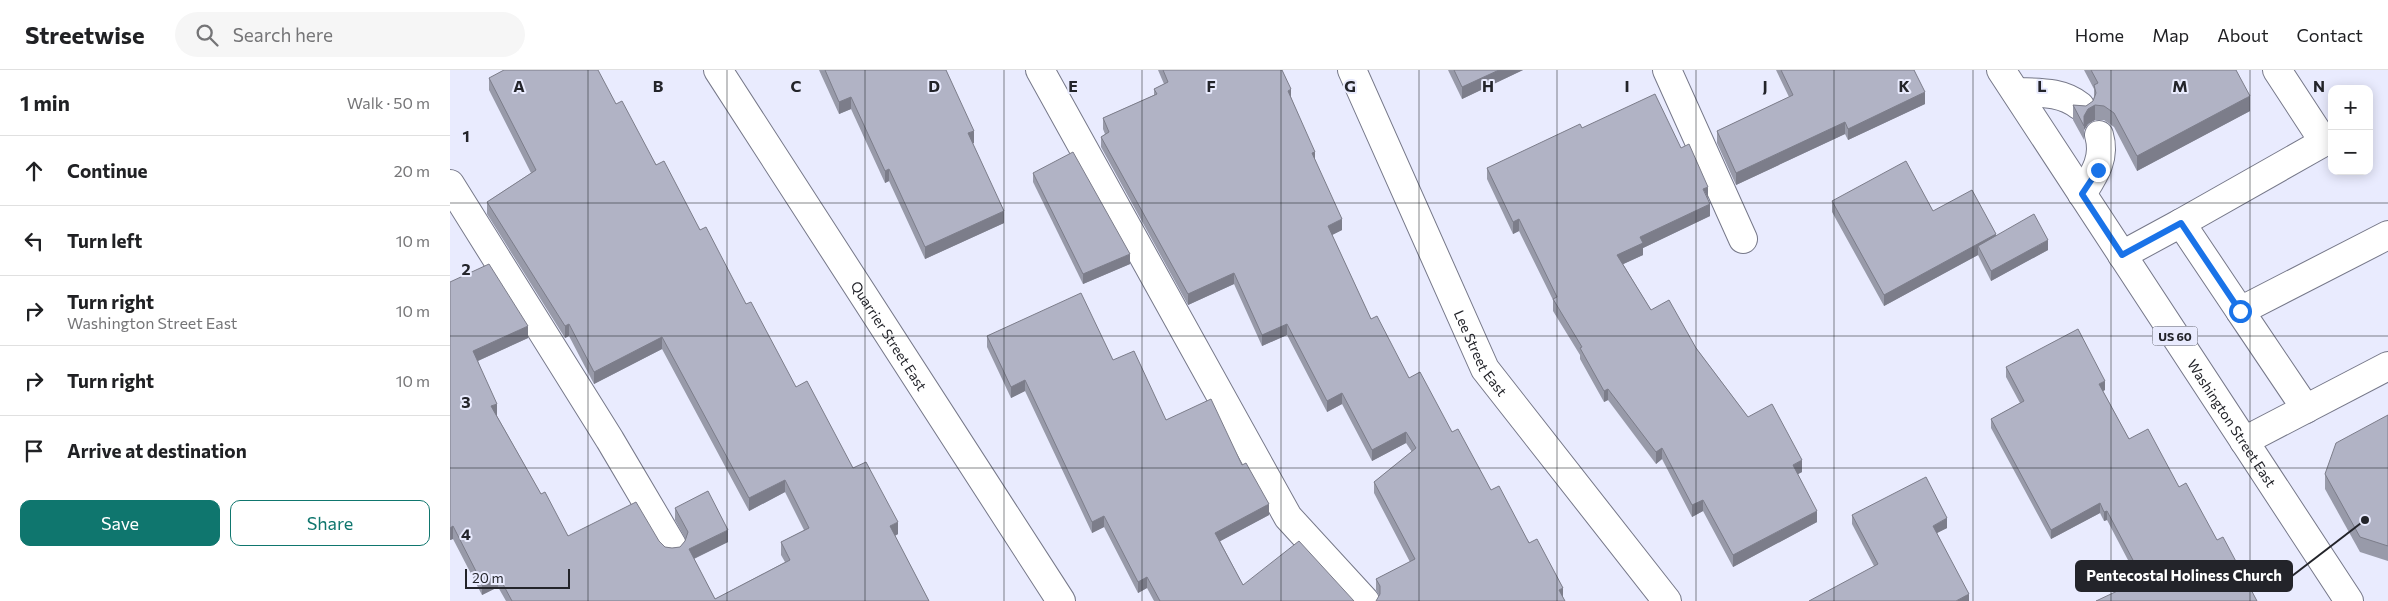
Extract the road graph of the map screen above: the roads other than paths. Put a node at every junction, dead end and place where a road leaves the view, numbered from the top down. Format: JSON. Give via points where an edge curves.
{"nodes":[{"id":1,"x":718,"y":70,"type":"edge"},
{"id":2,"x":1040,"y":70,"type":"edge"},
{"id":3,"x":1352,"y":70,"type":"edge"},
{"id":4,"x":1667,"y":70,"type":"edge"},
{"id":5,"x":2001,"y":70,"type":"edge"},
{"id":6,"x":2277,"y":70,"type":"edge"},
{"id":7,"x":2016,"y":92,"type":"junction"},
{"id":8,"x":2080,"y":106,"type":"edge"},
{"id":9,"x":2099,"y":135,"type":"dead end"},
{"id":10,"x":450,"y":184,"type":"edge"},
{"id":11,"x":2082,"y":194,"type":"junction"},
{"id":12,"x":2181,"y":223,"type":"junction"},
{"id":13,"x":2388,"y":235,"type":"edge"},
{"id":14,"x":1743,"y":239,"type":"dead end"},
{"id":15,"x":2122,"y":255,"type":"junction"},
{"id":16,"x":2240,"y":311,"type":"junction"},
{"id":17,"x":2388,"y":366,"type":"edge"},
{"id":18,"x":2306,"y":409,"type":"junction"},
{"id":19,"x":2244,"y":441,"type":"junction"},
{"id":20,"x":672,"y":545,"type":"dead end"},
{"id":21,"x":1061,"y":601,"type":"edge"},
{"id":22,"x":1365,"y":601,"type":"edge"},
{"id":23,"x":1667,"y":601,"type":"edge"},
{"id":24,"x":2349,"y":601,"type":"edge"}],
"edges":[{"from":1,"to":21,"type":"main road","name":"Quarrier Street East"},
{"from":2,"to":22,"type":"main road","via":[[1288,517]]},
{"from":3,"to":23,"type":"main road","name":"Lee Street East","via":[[1485,369]]},
{"from":4,"to":14,"type":"main road"},
{"from":5,"to":7,"type":"main road","name":"Washington Street East","number":"US 60"},
{"from":6,"to":12,"type":"main road","via":[[2324,142]]},
{"from":7,"to":8,"type":"main road","via":[[2065,96]]},
{"from":7,"to":11,"type":"main road","name":"Washington Street East","number":"US 60"},
{"from":9,"to":11,"type":"main road","via":[[2102,144],[2098,170]]},
{"from":10,"to":20,"type":"main road"},
{"from":11,"to":15,"type":"main road","name":"Washington Street East","number":"US 60"},
{"from":12,"to":15,"type":"main road"},
{"from":12,"to":16,"type":"main road"},
{"from":13,"to":16,"type":"main road"},
{"from":15,"to":19,"type":"main road","name":"Washington Street East","number":"US 60"},
{"from":16,"to":18,"type":"main road"},
{"from":17,"to":18,"type":"main road"},
{"from":18,"to":19,"type":"main road"},
{"from":19,"to":24,"type":"main road","name":"Washington Street East","number":"US 60"}]}
